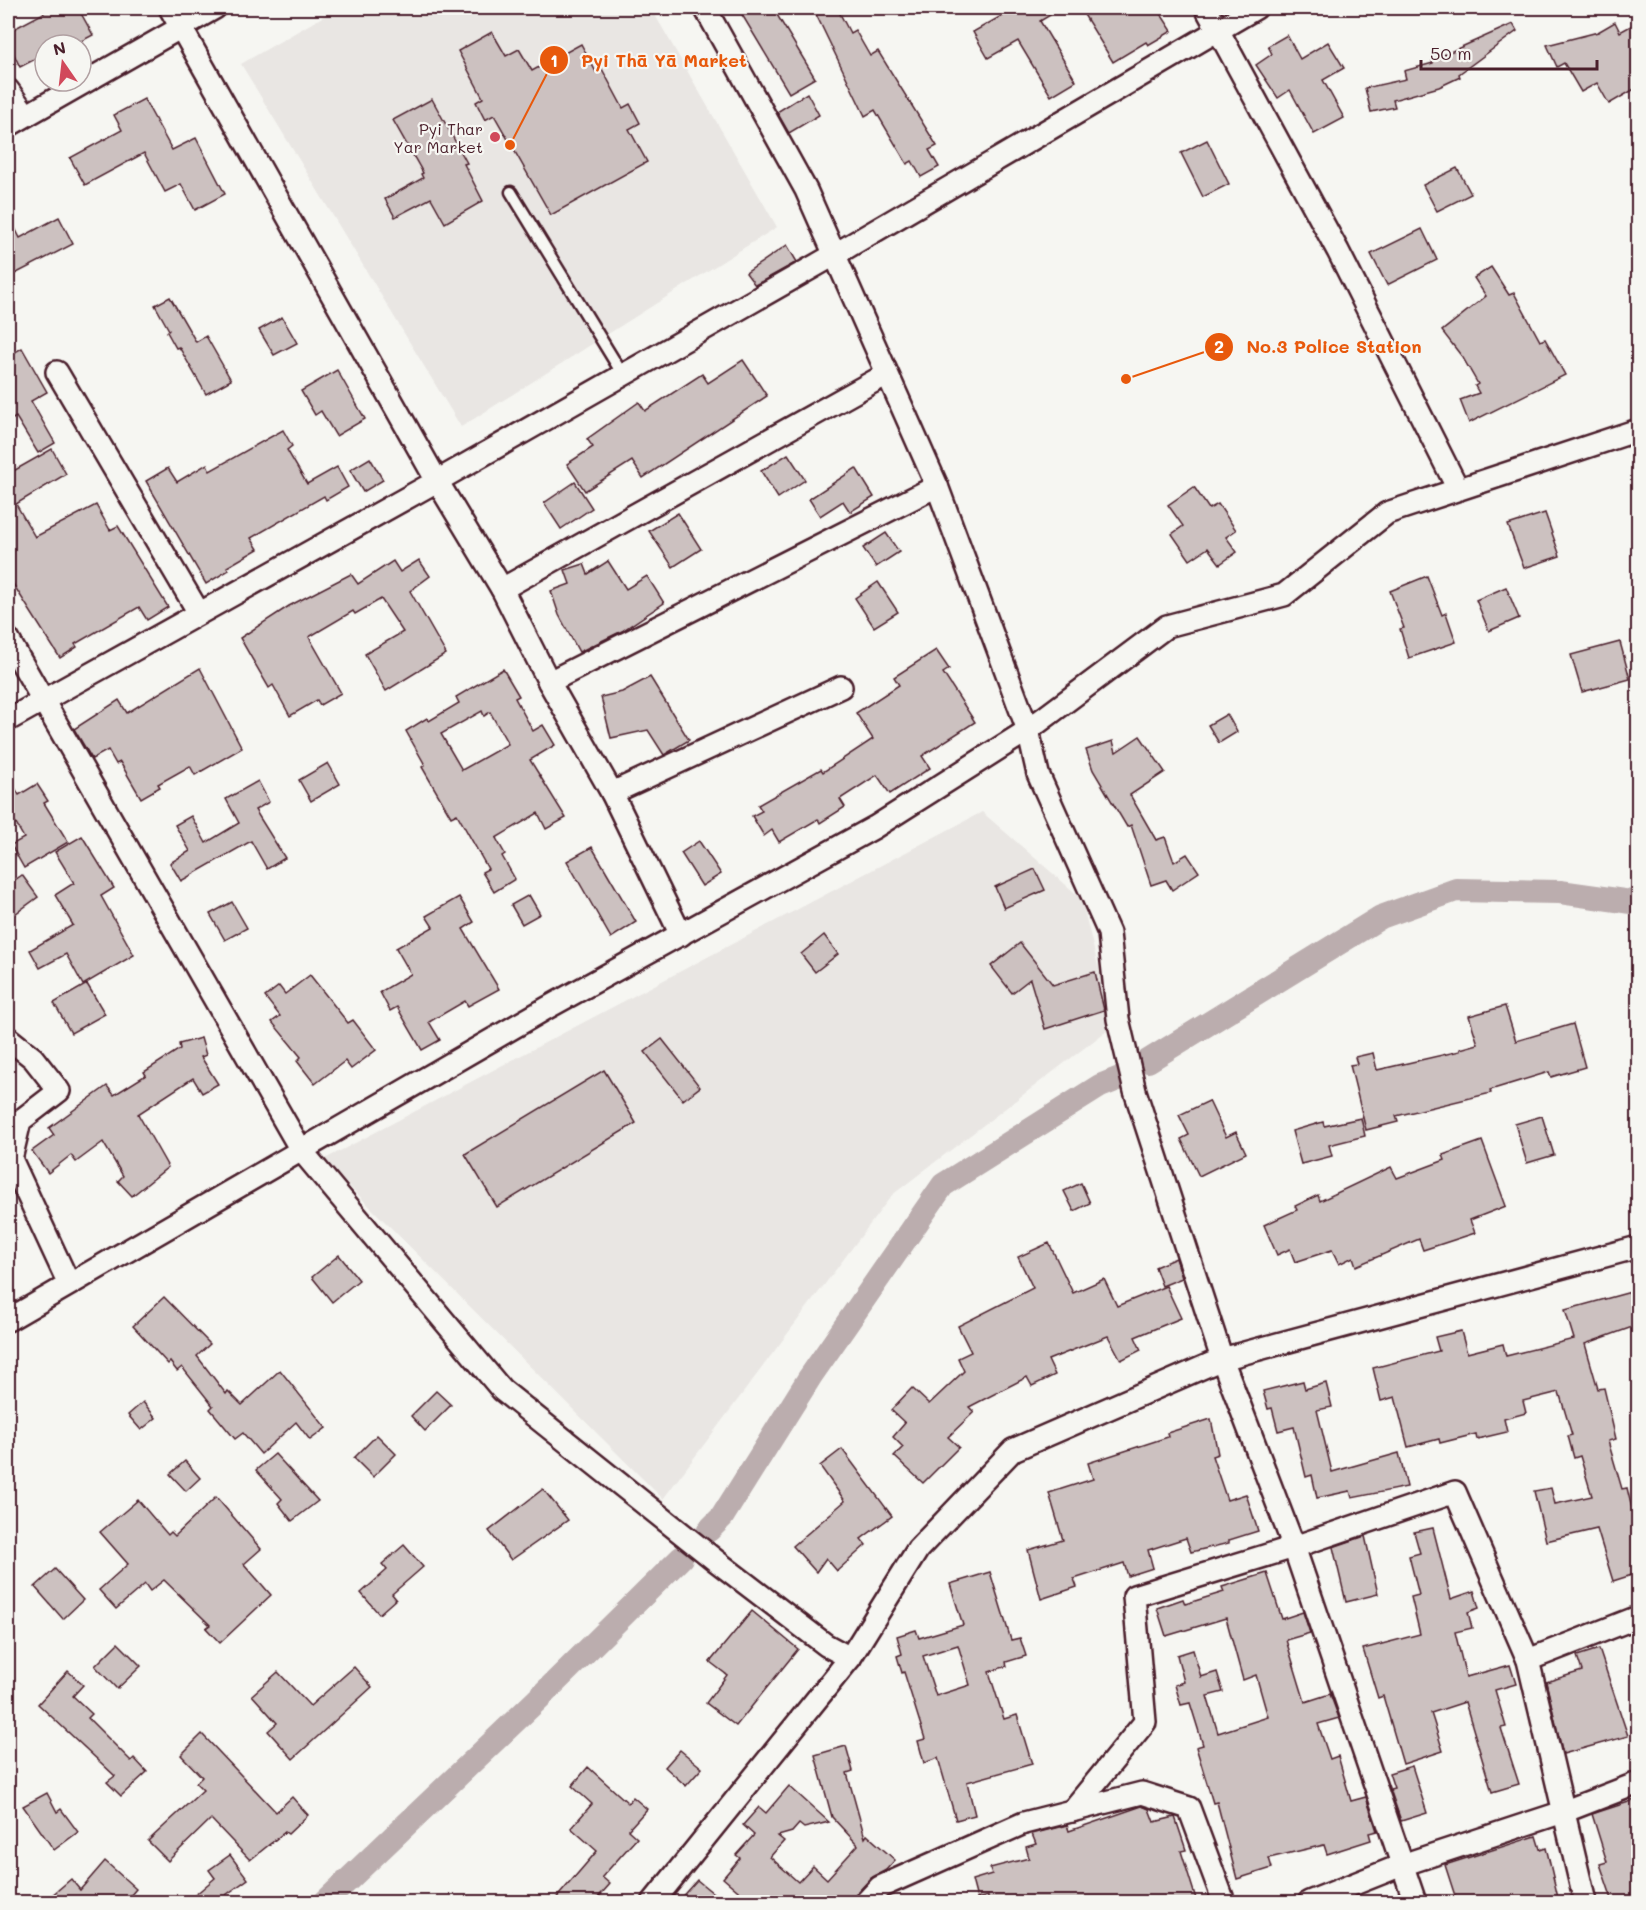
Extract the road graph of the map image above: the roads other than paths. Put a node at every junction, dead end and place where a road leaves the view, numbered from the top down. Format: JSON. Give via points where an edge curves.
{"nodes":[{"id":1,"x":170,"y":8,"type":"edge"},
{"id":2,"x":215,"y":8,"type":"edge"},
{"id":3,"x":705,"y":8,"type":"edge"},
{"id":4,"x":1206,"y":8,"type":"edge"},
{"id":5,"x":1257,"y":8,"type":"edge"},
{"id":6,"x":181,"y":27,"type":"junction"},
{"id":7,"x":1219,"y":28,"type":"junction"},
{"id":8,"x":8,"y":90,"type":"edge"},
{"id":9,"x":17,"y":121,"type":"edge"},
{"id":10,"x":511,"y":192,"type":"dead end"},
{"id":11,"x":834,"y":255,"type":"junction"},
{"id":12,"x":57,"y":372,"type":"dead end"},
{"id":13,"x":887,"y":374,"type":"junction"},
{"id":14,"x":622,"y":375,"type":"junction"},
{"id":15,"x":1638,"y":430,"type":"edge"},
{"id":16,"x":437,"y":481,"type":"junction"},
{"id":17,"x":937,"y":486,"type":"junction"},
{"id":18,"x":1458,"y":489,"type":"junction"},
{"id":19,"x":502,"y":589,"type":"junction"},
{"id":20,"x":199,"y":613,"type":"junction"},
{"id":21,"x":8,"y":639,"type":"edge"},
{"id":22,"x":549,"y":682,"type":"junction"},
{"id":23,"x":841,"y":687,"type":"dead end"},
{"id":24,"x":42,"y":700,"type":"junction"},
{"id":25,"x":8,"y":720,"type":"edge"},
{"id":26,"x":1028,"y":730,"type":"junction"},
{"id":27,"x":612,"y":793,"type":"junction"},
{"id":28,"x":681,"y":935,"type":"junction"},
{"id":29,"x":8,"y":1038,"type":"edge"},
{"id":30,"x":301,"y":1150,"type":"junction"},
{"id":31,"x":1638,"y":1247,"type":"edge"},
{"id":32,"x":69,"y":1284,"type":"junction"},
{"id":33,"x":8,"y":1320,"type":"edge"},
{"id":34,"x":1222,"y":1359,"type":"junction"},
{"id":35,"x":1294,"y":1547,"type":"junction"},
{"id":36,"x":1638,"y":1617,"type":"edge"},
{"id":37,"x":850,"y":1658,"type":"junction"},
{"id":38,"x":1528,"y":1660,"type":"junction"},
{"id":39,"x":1638,"y":1783,"type":"edge"},
{"id":40,"x":1072,"y":1811,"type":"junction"},
{"id":41,"x":1563,"y":1812,"type":"junction"},
{"id":42,"x":1402,"y":1865,"type":"junction"},
{"id":43,"x":653,"y":1902,"type":"edge"},
{"id":44,"x":866,"y":1902,"type":"edge"},
{"id":45,"x":1224,"y":1902,"type":"edge"},
{"id":46,"x":1309,"y":1902,"type":"edge"},
{"id":47,"x":1415,"y":1902,"type":"edge"},
{"id":48,"x":1585,"y":1902,"type":"edge"}],
"edges":[{"from":1,"to":6,"type":"street"},
{"from":2,"to":6,"type":"street"},
{"from":3,"to":11,"type":"street","via":[[806,190]]},
{"from":4,"to":7,"type":"street"},
{"from":5,"to":7,"type":"street"},
{"from":6,"to":9,"type":"street"},
{"from":6,"to":16,"type":"street"},
{"from":7,"to":11,"type":"street"},
{"from":7,"to":18,"type":"street","via":[[1338,251]]},
{"from":8,"to":9,"type":"street"},
{"from":10,"to":14,"type":"lane"},
{"from":11,"to":13,"type":"street"},
{"from":11,"to":14,"type":"street"},
{"from":12,"to":20,"type":"street"},
{"from":13,"to":17,"type":"street"},
{"from":13,"to":19,"type":"street"},
{"from":14,"to":16,"type":"street"},
{"from":15,"to":18,"type":"street"},
{"from":16,"to":19,"type":"street"},
{"from":16,"to":20,"type":"street"},
{"from":17,"to":22,"type":"street"},
{"from":17,"to":26,"type":"street"},
{"from":18,"to":26,"type":"street","via":[[1387,513],[1284,595],[1167,626]]},
{"from":19,"to":22,"type":"street"},
{"from":20,"to":24,"type":"street"},
{"from":21,"to":24,"type":"street"},
{"from":22,"to":27,"type":"street"},
{"from":23,"to":27,"type":"street"},
{"from":24,"to":25,"type":"street"},
{"from":24,"to":30,"type":"street"},
{"from":26,"to":28,"type":"street","via":[[875,827]]},
{"from":26,"to":34,"type":"street","via":[[1038,774],[1109,933],[1118,1019],[1135,1091]]},
{"from":27,"to":28,"type":"street"},
{"from":28,"to":30,"type":"street"},
{"from":29,"to":32,"type":"street","via":[[33,1058],[58,1090],[20,1120],[11,1159]]},
{"from":30,"to":32,"type":"street"},
{"from":30,"to":37,"type":"street","via":[[502,1390],[715,1560],[826,1645]]},
{"from":31,"to":34,"type":"street"},
{"from":32,"to":33,"type":"street"},
{"from":34,"to":35,"type":"street"},
{"from":34,"to":37,"type":"street","via":[[1013,1450],[918,1549]]},
{"from":35,"to":38,"type":"street","via":[[1455,1492]]},
{"from":35,"to":40,"type":"street","via":[[1134,1596],[1145,1722]]},
{"from":35,"to":42,"type":"street"},
{"from":36,"to":38,"type":"street"},
{"from":37,"to":43,"type":"street"},
{"from":38,"to":41,"type":"street"},
{"from":39,"to":41,"type":"street"},
{"from":40,"to":44,"type":"street","via":[[1024,1823],[880,1887]]},
{"from":40,"to":45,"type":"street","via":[[1142,1793],[1189,1808]]},
{"from":41,"to":42,"type":"street"},
{"from":41,"to":48,"type":"street"},
{"from":42,"to":46,"type":"street"},
{"from":42,"to":47,"type":"street"}]}
